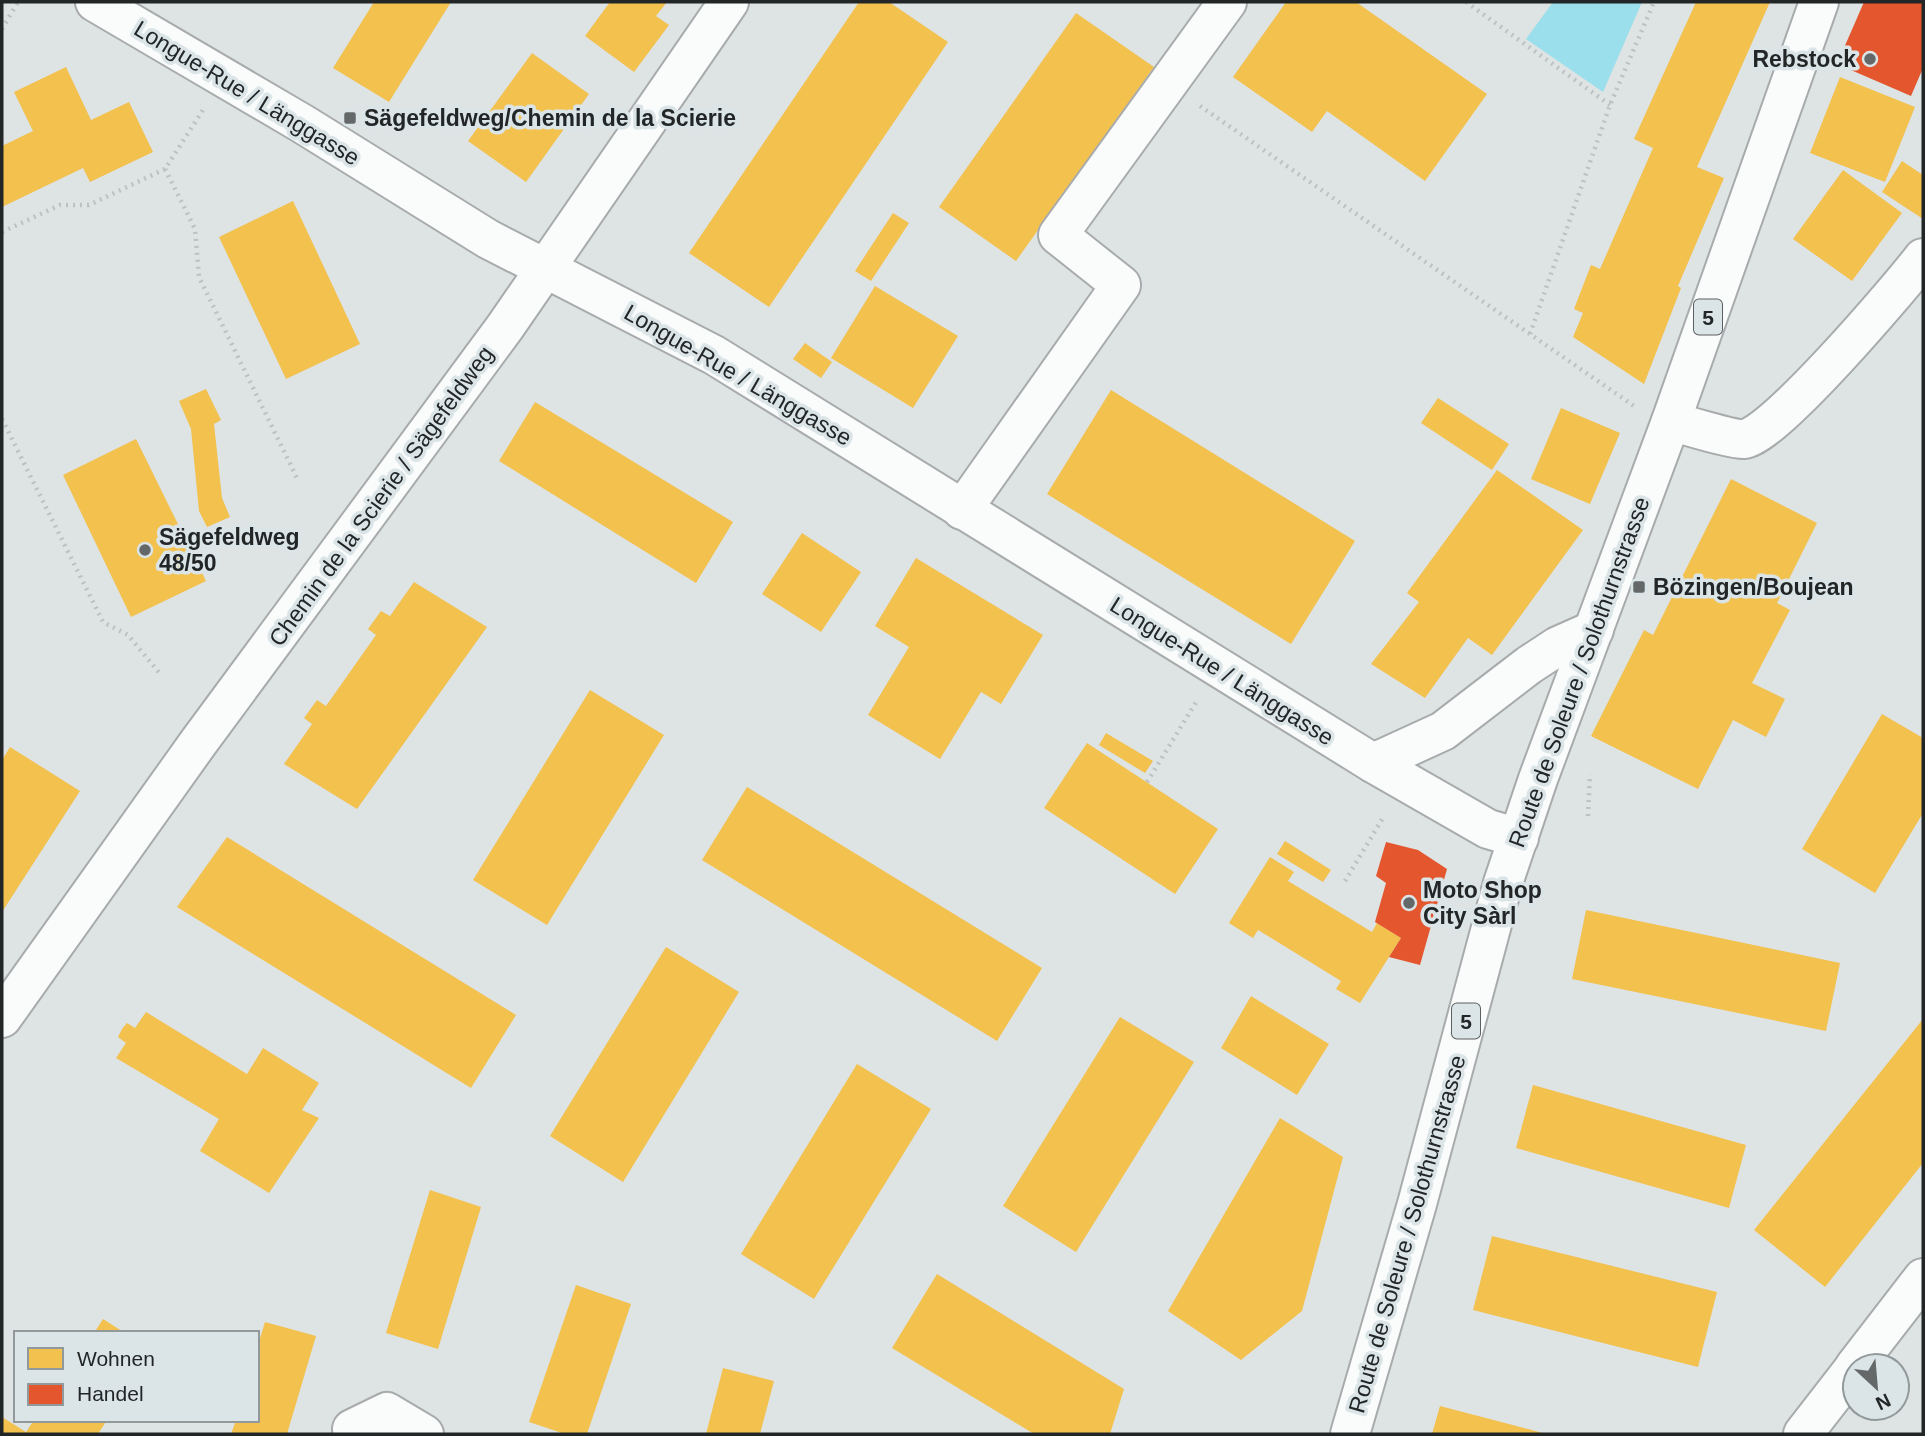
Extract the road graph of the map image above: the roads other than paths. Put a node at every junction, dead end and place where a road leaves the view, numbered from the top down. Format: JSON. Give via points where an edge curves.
{"nodes":[{"id":1,"x":95,"y":2,"type":"edge"},
{"id":2,"x":729,"y":2,"type":"edge"},
{"id":3,"x":1227,"y":2,"type":"edge"},
{"id":4,"x":1819,"y":2,"type":"edge"},
{"id":5,"x":1923,"y":258,"type":"edge"},
{"id":6,"x":544,"y":269,"type":"junction"},
{"id":7,"x":1657,"y":417,"type":"junction"},
{"id":8,"x":962,"y":510,"type":"junction"},
{"id":9,"x":1594,"y":630,"type":"junction"},
{"id":10,"x":1373,"y":763,"type":"junction"},
{"id":11,"x":1519,"y":838,"type":"junction"},
{"id":12,"x":2,"y":1018,"type":"edge"},
{"id":13,"x":1923,"y":1279,"type":"edge"},
{"id":14,"x":1866,"y":1352,"type":"edge"},
{"id":15,"x":1841,"y":1384,"type":"edge"},
{"id":16,"x":352,"y":1429,"type":"dead end"},
{"id":17,"x":424,"y":1434,"type":"edge"},
{"id":18,"x":1350,"y":1434,"type":"edge"},
{"id":19,"x":1802,"y":1434,"type":"edge"}],
"edges":[{"from":1,"to":6,"type":"street","name":"Longue-Rue / Länggasse"},
{"from":2,"to":6,"type":"street","name":"Chemin de la Scierie / Sägefeldweg"},
{"from":3,"to":8,"type":"street","via":[[1058,236],[1121,285]]},
{"from":4,"to":7,"type":"street","name":"Route de Soleure / Solothurnstrasse","number":"5"},
{"from":5,"to":7,"type":"street","via":[[1797,400],[1758,436],[1742,440]]},
{"from":6,"to":8,"type":"street","name":"Longue-Rue / Länggasse","via":[[714,355]]},
{"from":6,"to":12,"type":"street","name":"Chemin de la Scierie / Sägefeldweg"},
{"from":7,"to":9,"type":"street","name":"Route de Soleure / Solothurnstrasse","number":"5"},
{"from":8,"to":10,"type":"street","name":"Longue-Rue / Länggasse"},
{"from":9,"to":10,"type":"street","via":[[1539,659],[1443,731]]},
{"from":9,"to":11,"type":"street","name":"Route de Soleure / Solothurnstrasse","number":"5"},
{"from":10,"to":11,"type":"street","name":"Longue-Rue / Länggasse","via":[[1488,829]]},
{"from":11,"to":18,"type":"street","name":"Route de Soleure / Solothurnstrasse","number":"5"},
{"from":13,"to":14,"type":"street"},
{"from":15,"to":19,"type":"street"},
{"from":16,"to":17,"type":"street","via":[[387,1412]]}]}
